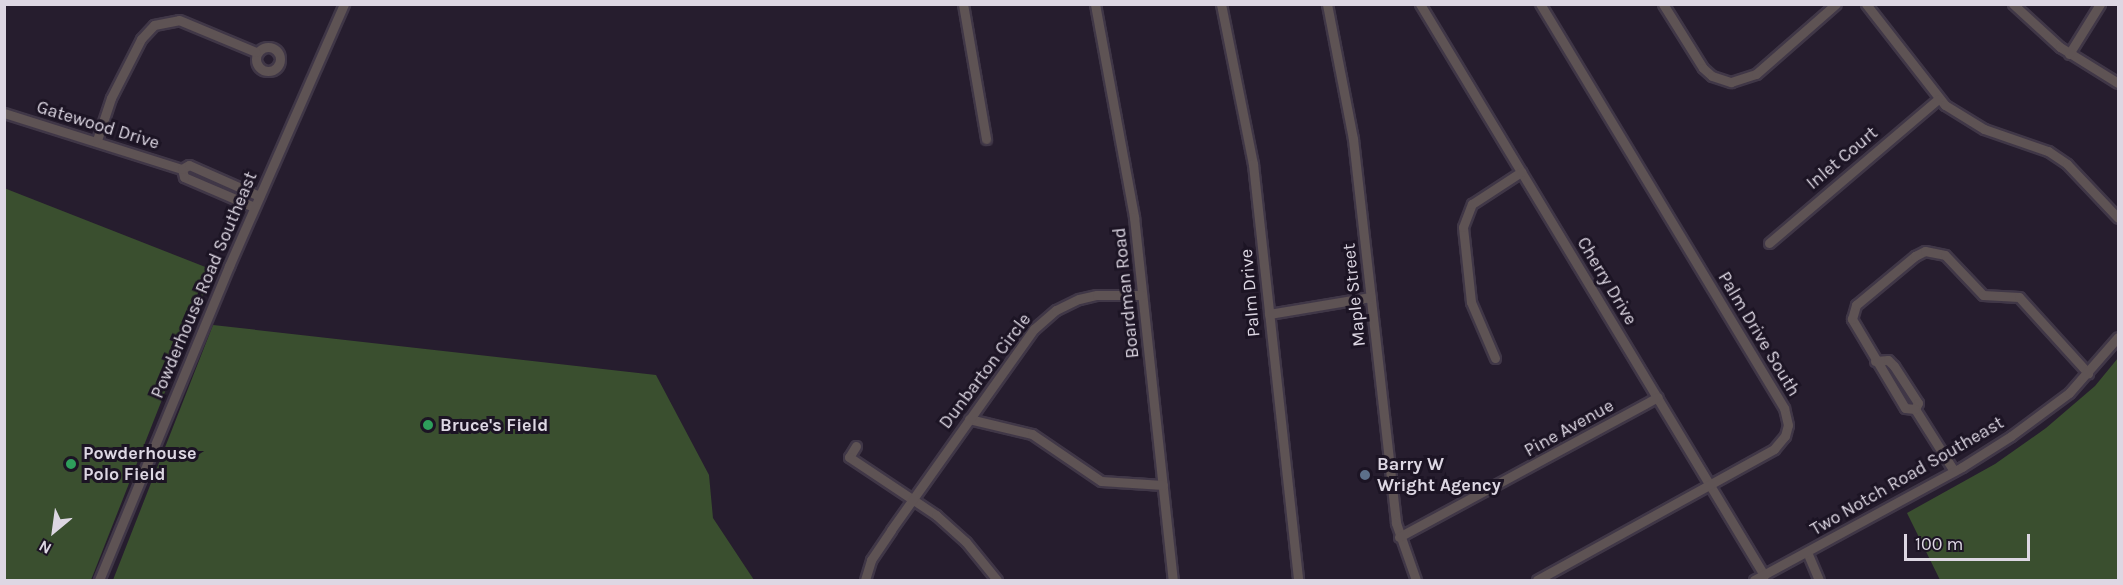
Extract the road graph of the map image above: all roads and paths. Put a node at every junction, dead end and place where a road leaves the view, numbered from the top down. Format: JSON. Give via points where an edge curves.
{"nodes":[{"id":1,"x":344,"y":4,"type":"edge"},
{"id":2,"x":963,"y":4,"type":"edge"},
{"id":3,"x":1095,"y":4,"type":"edge"},
{"id":4,"x":1221,"y":4,"type":"edge"},
{"id":5,"x":1328,"y":4,"type":"edge"},
{"id":6,"x":1420,"y":4,"type":"edge"},
{"id":7,"x":1540,"y":4,"type":"edge"},
{"id":8,"x":1663,"y":4,"type":"edge"},
{"id":9,"x":1836,"y":4,"type":"edge"},
{"id":10,"x":1866,"y":4,"type":"edge"},
{"id":11,"x":2013,"y":4,"type":"edge"},
{"id":12,"x":2100,"y":4,"type":"edge"},
{"id":13,"x":256,"y":52,"type":"dead end"},
{"id":14,"x":2069,"y":54,"type":"junction"},
{"id":15,"x":2118,"y":83,"type":"edge"},
{"id":16,"x":1938,"y":99,"type":"junction"},
{"id":17,"x":4,"y":113,"type":"edge"},
{"id":18,"x":987,"y":139,"type":"dead end"},
{"id":19,"x":97,"y":140,"type":"junction"},
{"id":20,"x":182,"y":169,"type":"junction"},
{"id":21,"x":1521,"y":172,"type":"junction"},
{"id":22,"x":259,"y":196,"type":"junction"},
{"id":23,"x":254,"y":207,"type":"junction"},
{"id":24,"x":2118,"y":218,"type":"edge"},
{"id":25,"x":1768,"y":243,"type":"dead end"},
{"id":26,"x":1142,"y":295,"type":"junction"},
{"id":27,"x":1371,"y":297,"type":"junction"},
{"id":28,"x":1269,"y":314,"type":"junction"},
{"id":29,"x":2118,"y":337,"type":"edge"},
{"id":30,"x":1495,"y":358,"type":"dead end"},
{"id":31,"x":2088,"y":373,"type":"junction"},
{"id":32,"x":1658,"y":397,"type":"junction"},
{"id":33,"x":969,"y":419,"type":"junction"},
{"id":34,"x":856,"y":446,"type":"dead end"},
{"id":35,"x":1954,"y":471,"type":"junction"},
{"id":36,"x":1163,"y":485,"type":"junction"},
{"id":37,"x":1713,"y":485,"type":"junction"},
{"id":38,"x":913,"y":499,"type":"junction"},
{"id":39,"x":1399,"y":537,"type":"junction"},
{"id":40,"x":1807,"y":552,"type":"junction"},
{"id":41,"x":1764,"y":575,"type":"junction"},
{"id":42,"x":99,"y":580,"type":"edge"},
{"id":43,"x":866,"y":580,"type":"edge"},
{"id":44,"x":997,"y":580,"type":"edge"},
{"id":45,"x":1173,"y":580,"type":"edge"},
{"id":46,"x":1298,"y":580,"type":"edge"},
{"id":47,"x":1416,"y":580,"type":"edge"},
{"id":48,"x":1537,"y":580,"type":"edge"},
{"id":49,"x":1754,"y":580,"type":"edge"},
{"id":50,"x":1819,"y":580,"type":"edge"}],
"edges":[{"from":1,"to":22,"type":"street","name":"Powderhouse Road Southeast"},
{"from":2,"to":18,"type":"street"},
{"from":3,"to":26,"type":"street","name":"Boardman Road","via":[[1122,140]]},
{"from":4,"to":28,"type":"street","name":"Palm Drive","via":[[1254,164]]},
{"from":5,"to":27,"type":"street","name":"Maple Street","via":[[1353,139]]},
{"from":6,"to":21,"type":"street","name":"Cherry Drive"},
{"from":7,"to":37,"type":"street","name":"Palm Drive South","via":[[1787,413],[1787,430],[1779,446]]},
{"from":8,"to":9,"type":"street","via":[[1702,68],[1731,82],[1756,74]]},
{"from":10,"to":16,"type":"street","via":[[1898,41]]},
{"from":11,"to":14,"type":"street"},
{"from":12,"to":14,"type":"street"},
{"from":13,"to":19,"type":"street","via":[[179,20],[154,25],[141,39],[111,98]]},
{"from":14,"to":15,"type":"street"},
{"from":16,"to":24,"type":"street","via":[[1973,124],[2028,141],[2058,157]]},
{"from":16,"to":25,"type":"street","name":"Inlet Court"},
{"from":17,"to":19,"type":"street","name":"Gatewood Drive"},
{"from":19,"to":20,"type":"street","name":"Gatewood Drive"},
{"from":20,"to":22,"type":"street","name":"Gatewood Drive","via":[[189,165]]},
{"from":20,"to":23,"type":"street","name":"Gatewood Drive","via":[[184,177]]},
{"from":21,"to":30,"type":"street","via":[[1472,204],[1463,227],[1473,312]]},
{"from":21,"to":32,"type":"street","name":"Cherry Drive"},
{"from":22,"to":23,"type":"street","name":"Powderhouse Road Southeast"},
{"from":23,"to":42,"type":"street","name":"Powderhouse Road Southeast"},
{"from":26,"to":33,"type":"street","name":"Dunbarton Circle","via":[[1097,295],[1056,310],[1027,338]]},
{"from":26,"to":36,"type":"street","name":"Boardman Road"},
{"from":27,"to":28,"type":"street"},
{"from":27,"to":39,"type":"street","name":"Maple Street"},
{"from":28,"to":46,"type":"street","name":"Palm Drive"},
{"from":29,"to":31,"type":"street","name":"Two Notch Road Southeast"},
{"from":31,"to":35,"type":"street","name":"Two Notch Road Southeast","via":[[2038,417]]},
{"from":31,"to":35,"type":"street","via":[[2026,302],[2007,294],[1983,295],[1945,255],[1925,251],[1851,312],[1875,361],[1905,408],[1915,409]]},
{"from":32,"to":37,"type":"street","name":"Cherry Drive"},
{"from":32,"to":39,"type":"street","name":"Pine Avenue"},
{"from":33,"to":36,"type":"street","via":[[1032,434],[1101,480]]},
{"from":33,"to":38,"type":"street","name":"Dunbarton Circle"},
{"from":34,"to":38,"type":"street","via":[[849,457]]},
{"from":35,"to":40,"type":"street","name":"Two Notch Road Southeast"},
{"from":36,"to":45,"type":"street","name":"Boardman Road"},
{"from":37,"to":41,"type":"street","name":"Cherry Drive"},
{"from":37,"to":48,"type":"street","name":"Palm Drive South"},
{"from":38,"to":43,"type":"street","name":"Dunbarton Circle","via":[[876,552]]},
{"from":38,"to":44,"type":"street","via":[[966,542]]},
{"from":39,"to":47,"type":"street","name":"Maple Street"},
{"from":40,"to":41,"type":"street","name":"Two Notch Road Southeast"},
{"from":40,"to":50,"type":"street"},
{"from":41,"to":49,"type":"street","name":"Two Notch Road Southeast"}]}
